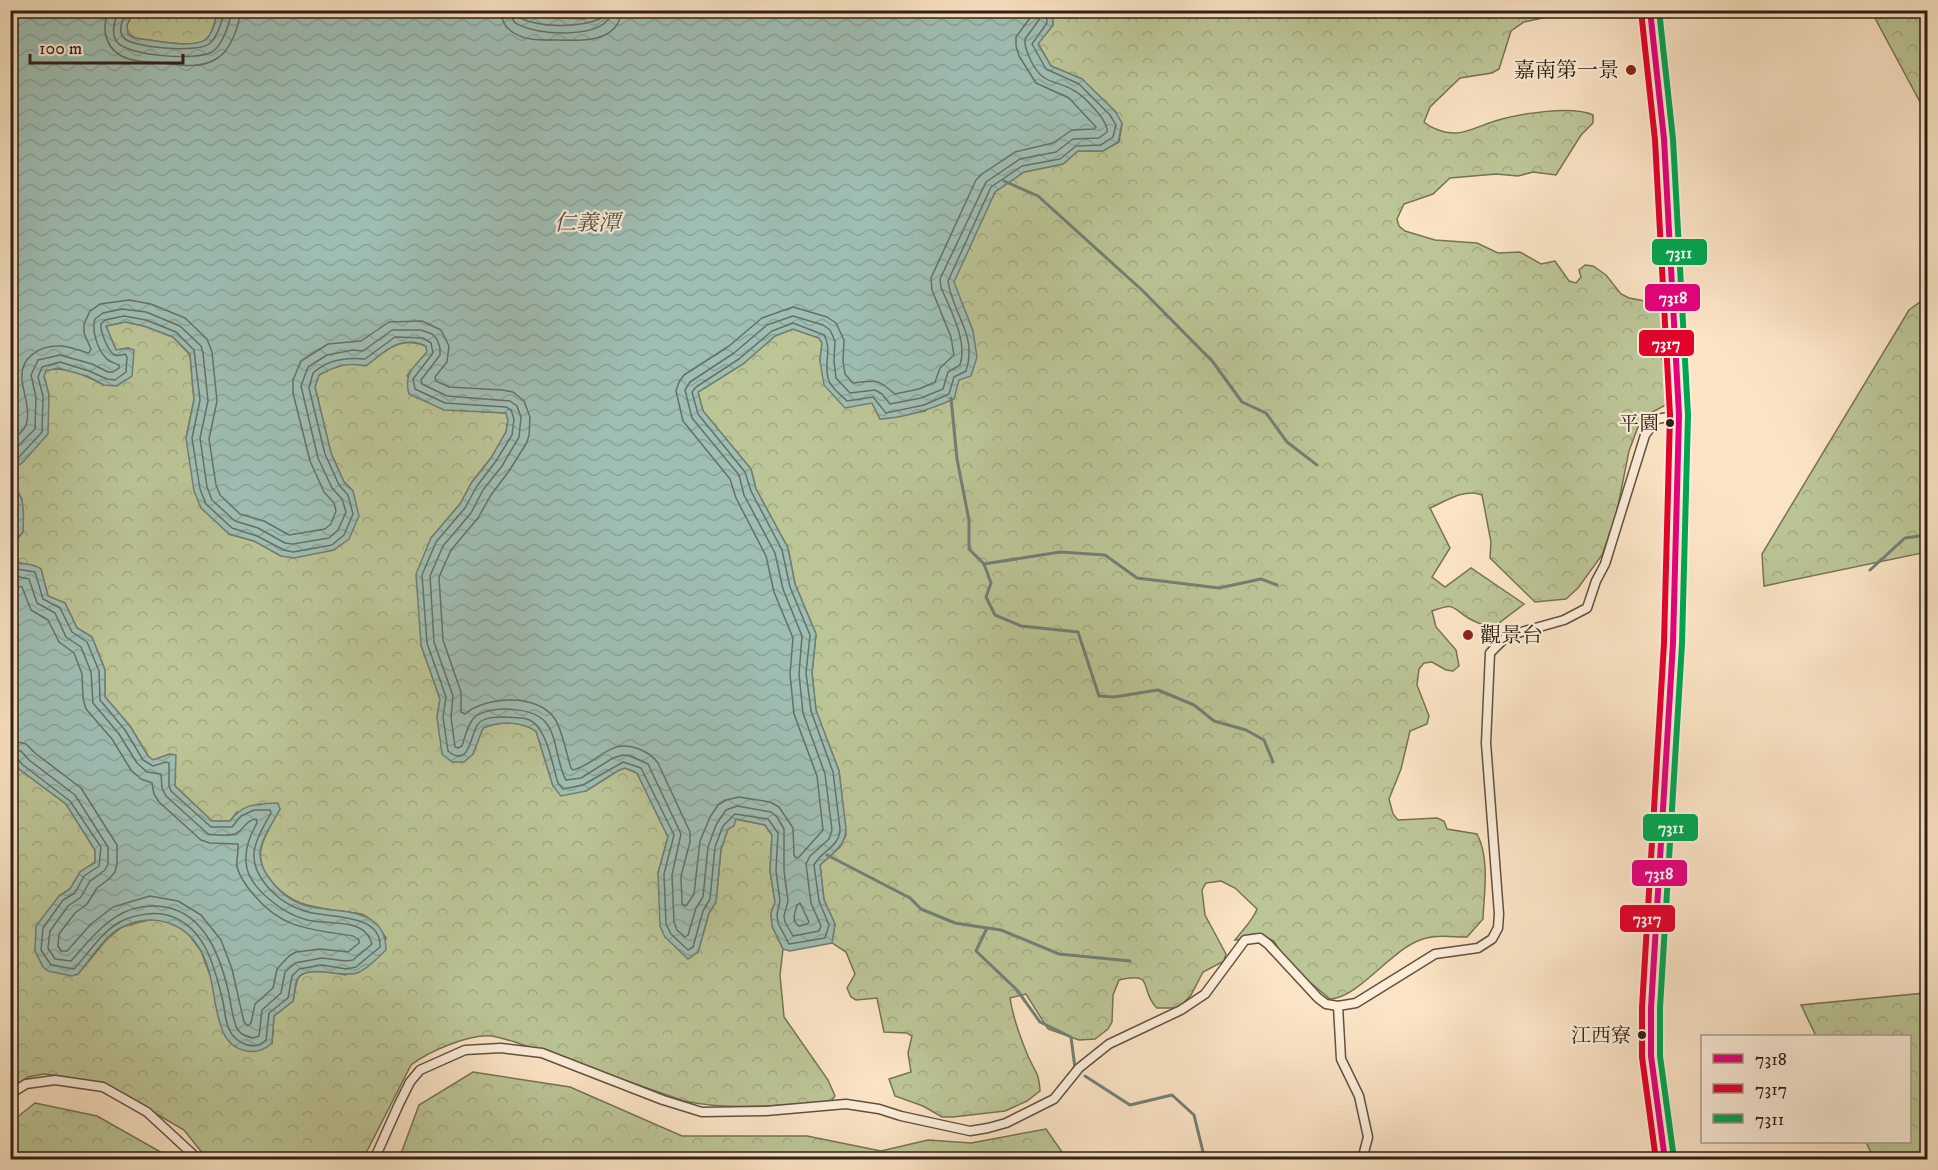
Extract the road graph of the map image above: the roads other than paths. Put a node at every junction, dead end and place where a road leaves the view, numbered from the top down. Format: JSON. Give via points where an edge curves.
{"nodes":[{"id":1,"x":1650,"y":10,"type":"edge"},
{"id":2,"x":1679,"y":415,"type":"junction"},
{"id":3,"x":1338,"y":1006,"type":"junction"},
{"id":4,"x":10,"y":1094,"type":"edge"},
{"id":5,"x":199,"y":1160,"type":"edge"},
{"id":6,"x":374,"y":1160,"type":"edge"},
{"id":7,"x":1362,"y":1160,"type":"edge"},
{"id":8,"x":1665,"y":1160,"type":"edge"}],
"edges":[{"from":1,"to":2,"type":"main road","via":[[1664,139]]},
{"from":2,"to":3,"type":"street","via":[[1657,419],[1645,435],[1605,564],[1587,608],[1564,620],[1507,636],[1490,653],[1486,743],[1499,914],[1492,939],[1478,948],[1435,954],[1356,1003]]},
{"from":2,"to":8,"type":"main road","via":[[1673,643],[1651,1008],[1651,1056]]},
{"from":3,"to":6,"type":"street","via":[[1318,998],[1260,938],[1245,940],[1205,994],[1181,1010],[1109,1044],[1079,1068],[1054,1099],[1006,1123],[970,1131],[846,1104],[702,1112],[542,1053],[501,1048],[465,1050],[420,1070],[410,1082]]},
{"from":3,"to":7,"type":"street","via":[[1341,1059],[1359,1096],[1368,1137]]},
{"from":4,"to":5,"type":"street","via":[[26,1084],[55,1080],[103,1087],[147,1112]]}]}
